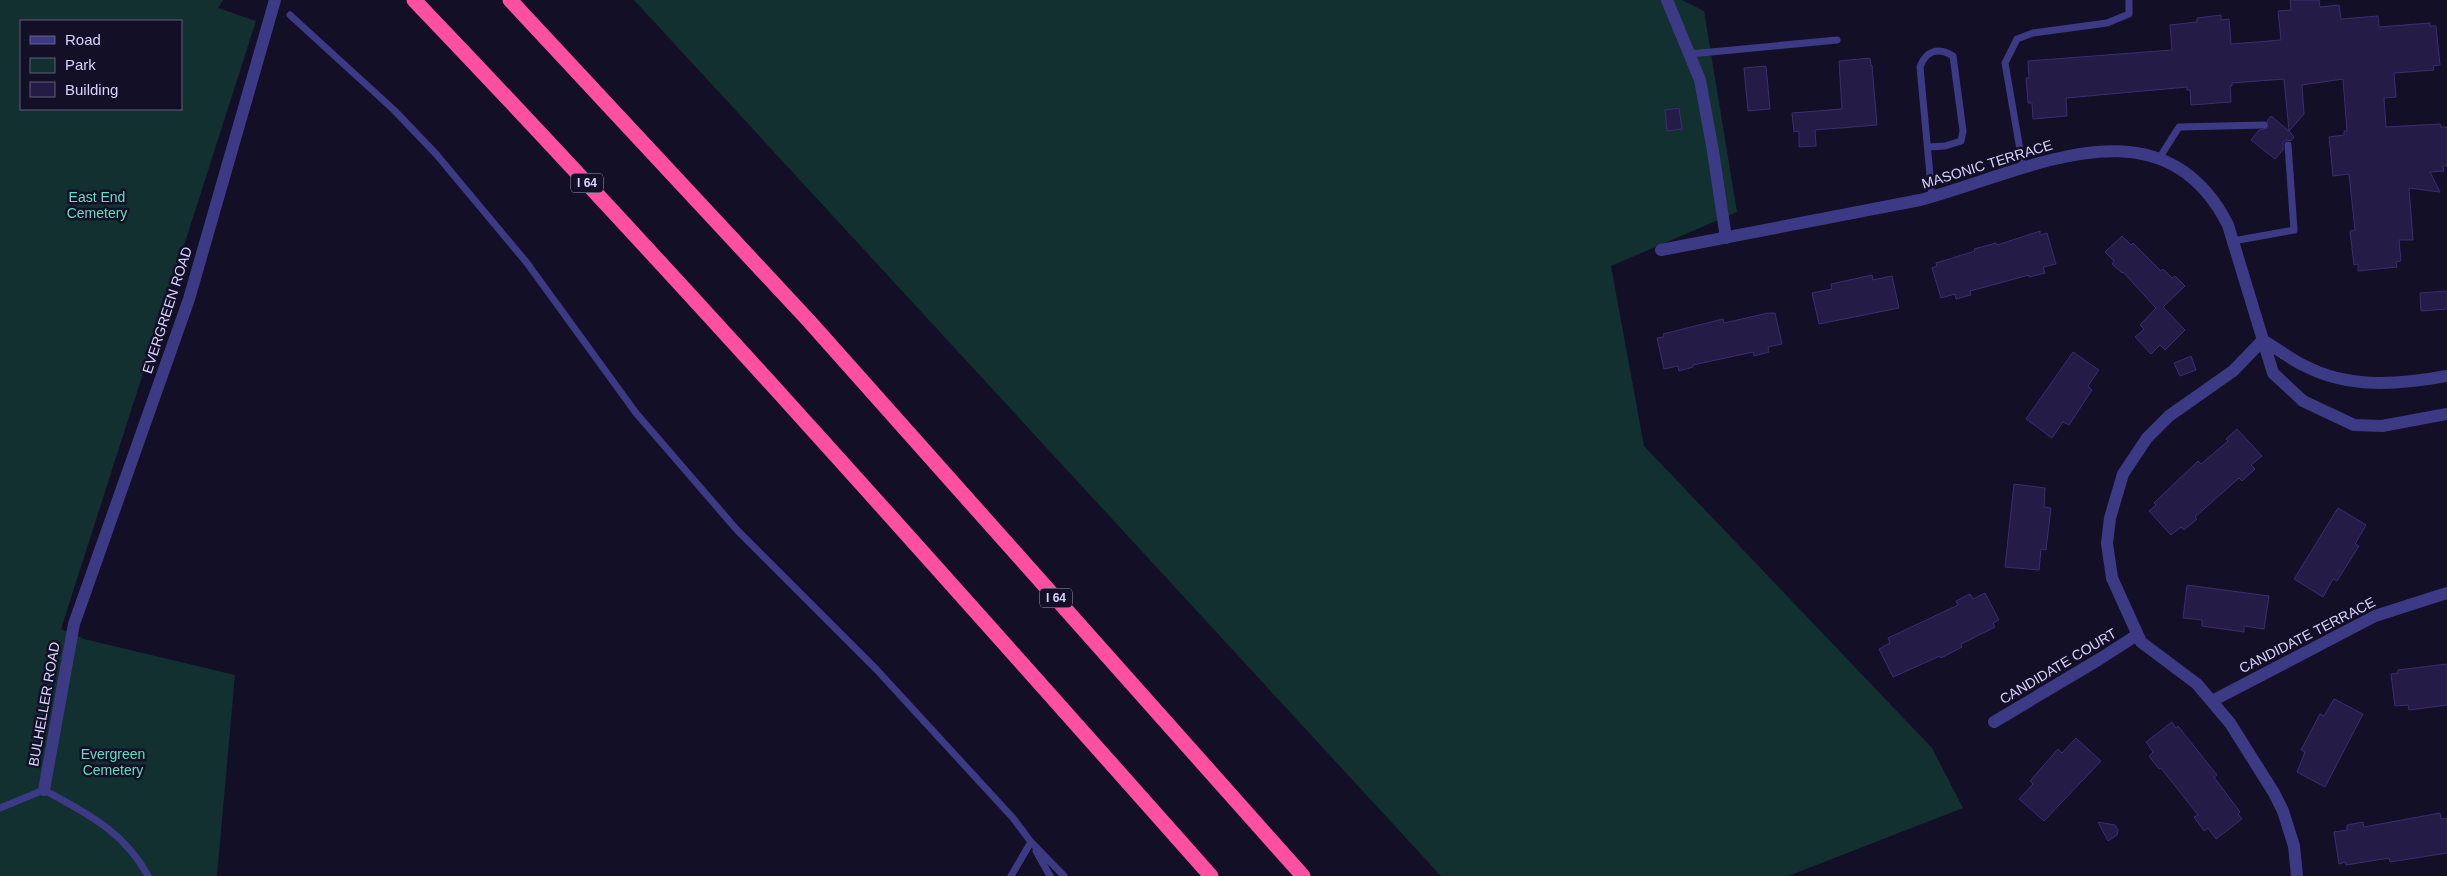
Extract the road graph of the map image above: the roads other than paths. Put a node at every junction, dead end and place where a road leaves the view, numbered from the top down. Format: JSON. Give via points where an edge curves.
{"nodes":[{"id":1,"x":275,"y":0,"type":"edge"},
{"id":2,"x":414,"y":0,"type":"edge"},
{"id":3,"x":510,"y":0,"type":"edge"},
{"id":4,"x":1667,"y":0,"type":"edge"},
{"id":5,"x":2129,"y":0,"type":"edge"},
{"id":6,"x":290,"y":15,"type":"dead end"},
{"id":7,"x":1837,"y":40,"type":"dead end"},
{"id":8,"x":1690,"y":54,"type":"junction"},
{"id":9,"x":2264,"y":125,"type":"dead end"},
{"id":10,"x":2288,"y":145,"type":"dead end"},
{"id":11,"x":1929,"y":147,"type":"junction"},
{"id":12,"x":2160,"y":158,"type":"junction"},
{"id":13,"x":2023,"y":167,"type":"junction"},
{"id":14,"x":1932,"y":197,"type":"junction"},
{"id":15,"x":1726,"y":238,"type":"junction"},
{"id":16,"x":2233,"y":241,"type":"junction"},
{"id":17,"x":1661,"y":250,"type":"dead end"},
{"id":18,"x":2263,"y":340,"type":"junction"},
{"id":19,"x":2447,"y":376,"type":"edge"},
{"id":20,"x":2447,"y":414,"type":"edge"},
{"id":21,"x":2447,"y":593,"type":"edge"},
{"id":22,"x":74,"y":624,"type":"joint"},
{"id":23,"x":2137,"y":634,"type":"junction"},
{"id":24,"x":2212,"y":701,"type":"junction"},
{"id":25,"x":1994,"y":722,"type":"dead end"},
{"id":26,"x":44,"y":790,"type":"junction"},
{"id":27,"x":0,"y":808,"type":"edge"},
{"id":28,"x":1031,"y":842,"type":"junction"},
{"id":29,"x":148,"y":876,"type":"edge"},
{"id":30,"x":1011,"y":876,"type":"edge"},
{"id":31,"x":1050,"y":876,"type":"edge"},
{"id":32,"x":1064,"y":876,"type":"edge"},
{"id":33,"x":1211,"y":876,"type":"edge"},
{"id":34,"x":1304,"y":876,"type":"edge"},
{"id":35,"x":2297,"y":876,"type":"edge"}],
"edges":[{"from":1,"to":22,"type":"street","name":"EVERGREEN ROAD","via":[[189,299]]},
{"from":2,"to":33,"type":"highway","number":"I 64","via":[[758,368]]},
{"from":3,"to":34,"type":"highway","number":"I 64","via":[[809,320]]},
{"from":4,"to":8,"type":"street"},
{"from":5,"to":13,"type":"lane","via":[[2129,14],[2108,23],[2033,33],[2017,39],[2005,63]]},
{"from":6,"to":28,"type":"lane","via":[[394,110],[436,154],[527,263],[636,413],[737,530],[876,668],[1013,818]]},
{"from":7,"to":8,"type":"lane"},
{"from":8,"to":15,"type":"street","via":[[1700,80]]},
{"from":9,"to":12,"type":"lane","via":[[2179,127]]},
{"from":10,"to":16,"type":"lane","via":[[2294,230]]},
{"from":11,"to":11,"type":"lane","via":[[1920,67],[1930,51],[1944,50],[1953,56],[1963,131],[1961,141],[1956,144]]},
{"from":11,"to":14,"type":"lane"},
{"from":12,"to":13,"type":"street","name":"MASONIC TERRACE","via":[[2129,152],[2104,152],[2067,156]]},
{"from":12,"to":16,"type":"street","name":"MASONIC TERRACE","via":[[2187,172],[2204,188],[2220,209]]},
{"from":13,"to":14,"type":"street","name":"MASONIC TERRACE"},
{"from":14,"to":15,"type":"street","name":"MASONIC TERRACE"},
{"from":15,"to":17,"type":"street","name":"MASONIC TERRACE"},
{"from":16,"to":18,"type":"street","name":"MASONIC TERRACE"},
{"from":18,"to":19,"type":"street","via":[[2303,365],[2341,379],[2398,383]]},
{"from":18,"to":20,"type":"street","name":"MASONIC TERRACE","via":[[2272,374],[2280,382],[2303,401],[2354,425],[2382,426]]},
{"from":18,"to":23,"type":"street","via":[[2233,371],[2169,416],[2147,438],[2123,474],[2110,518],[2108,557],[2112,578]]},
{"from":21,"to":24,"type":"street","name":"CANDIDATE TERRACE","via":[[2376,616]]},
{"from":22,"to":26,"type":"street","name":"BULHELLER ROAD"},
{"from":23,"to":24,"type":"street","via":[[2140,642],[2197,684]]},
{"from":23,"to":25,"type":"street","name":"CANDIDATE COURT"},
{"from":24,"to":35,"type":"street","via":[[2230,724],[2283,811],[2294,846]]},
{"from":26,"to":27,"type":"lane"},
{"from":26,"to":29,"type":"lane","via":[[116,834]]},
{"from":28,"to":30,"type":"lane"},
{"from":28,"to":31,"type":"lane"},
{"from":28,"to":32,"type":"lane"}]}
